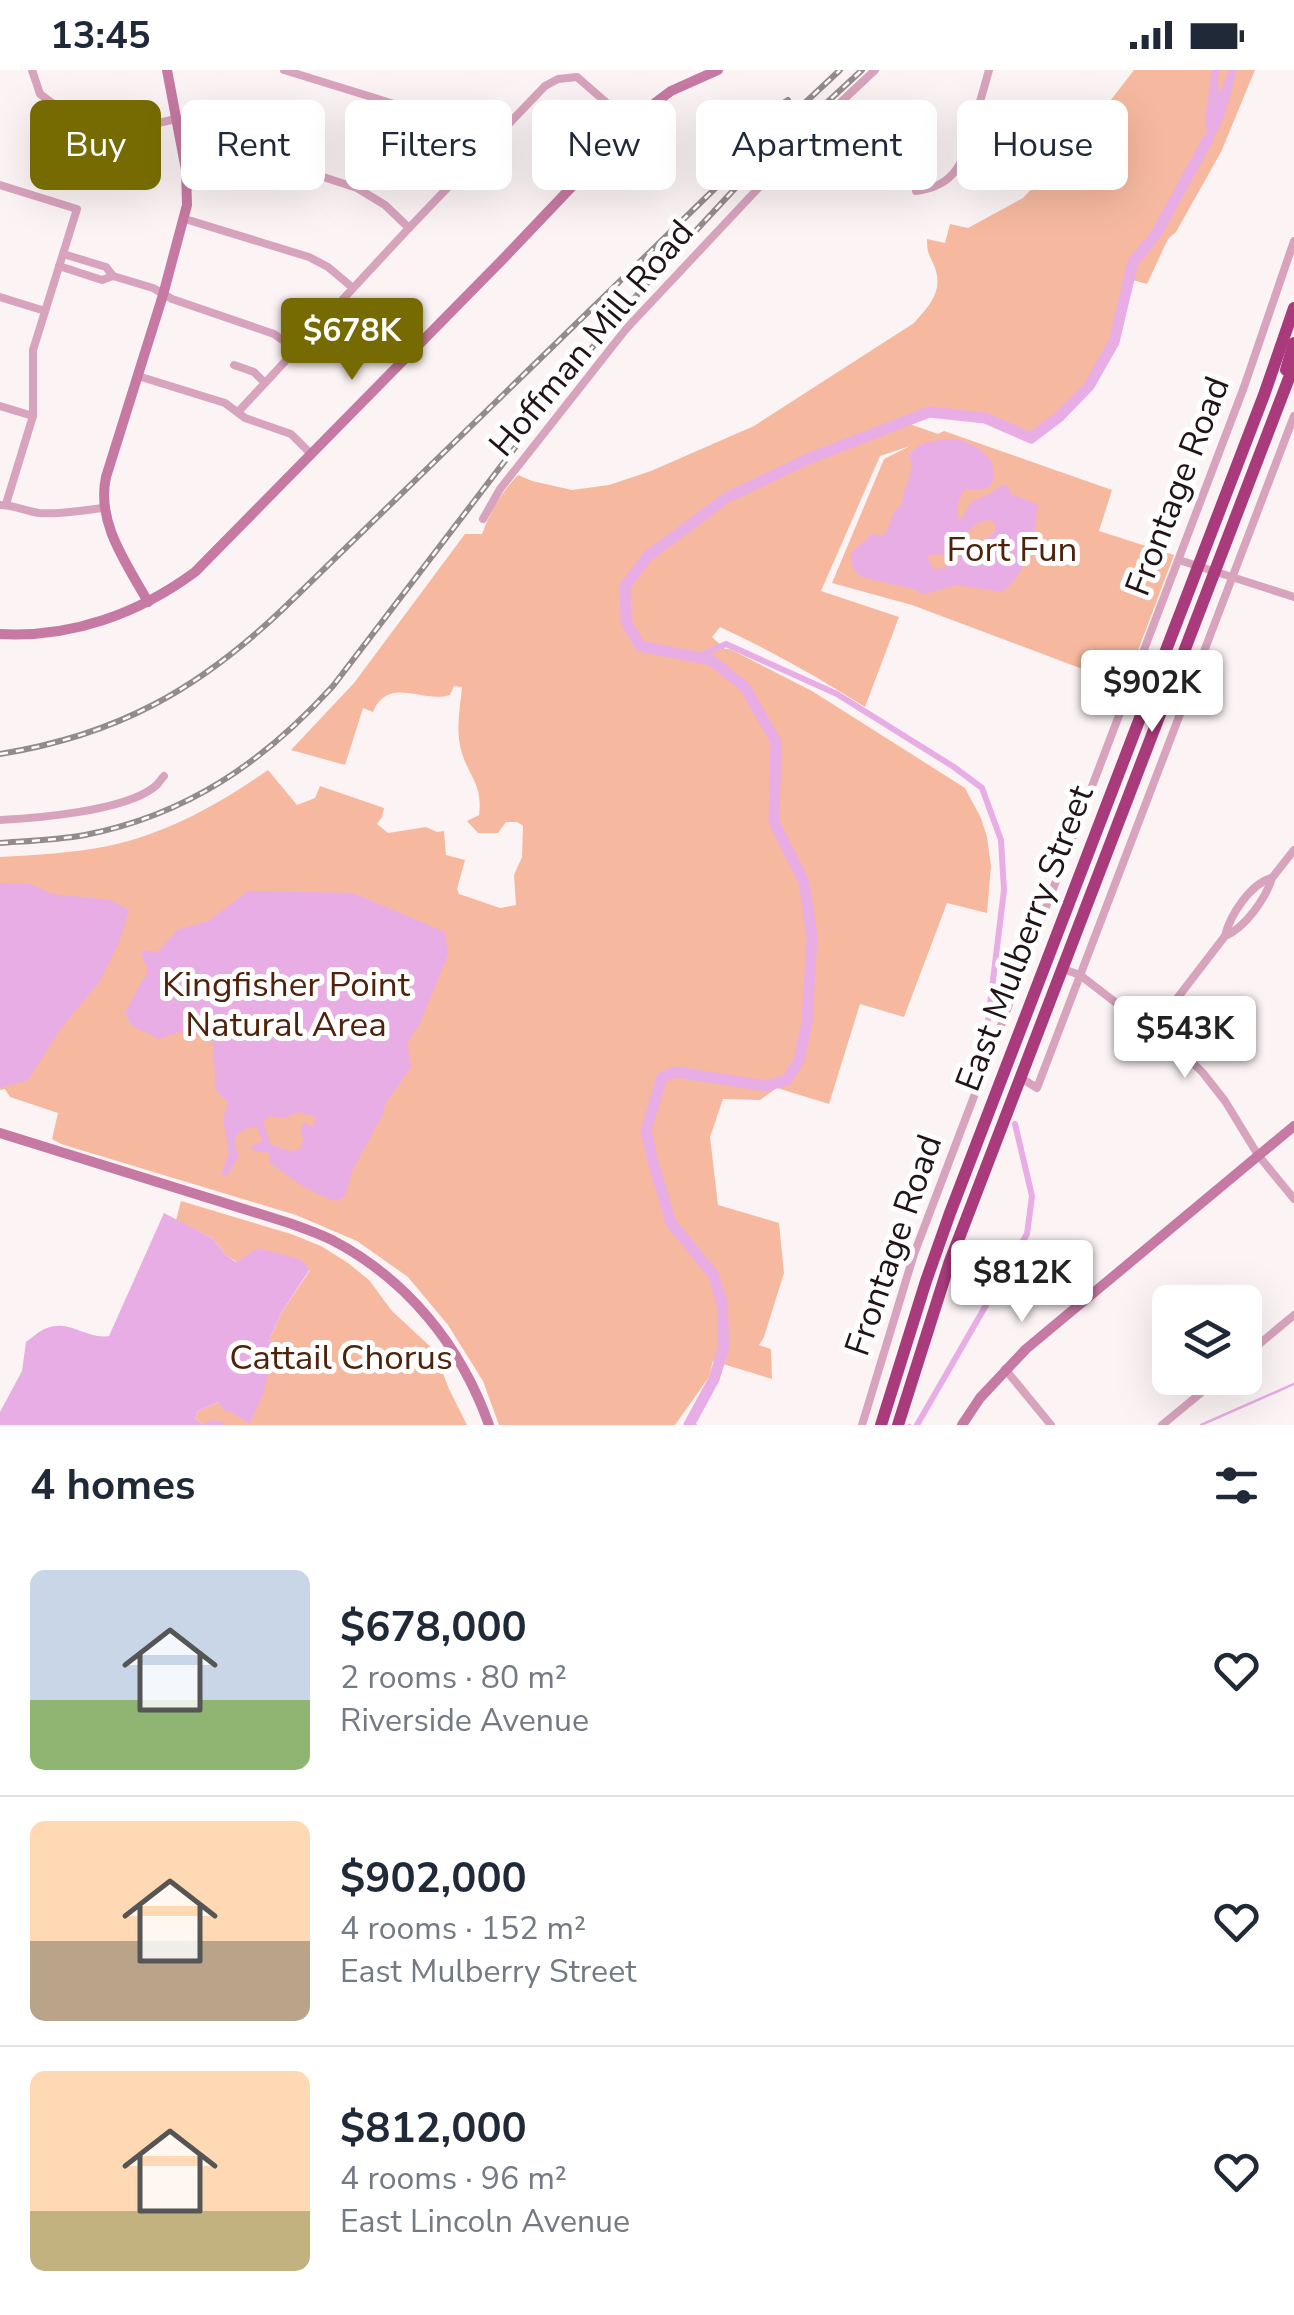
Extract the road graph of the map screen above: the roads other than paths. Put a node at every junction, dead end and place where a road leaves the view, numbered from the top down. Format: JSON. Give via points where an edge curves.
{"nodes":[{"id":1,"x":32,"y":70,"type":"edge"},
{"id":2,"x":166,"y":70,"type":"edge"},
{"id":3,"x":284,"y":70,"type":"edge"},
{"id":4,"x":718,"y":70,"type":"edge"},
{"id":5,"x":875,"y":70,"type":"edge"},
{"id":6,"x":989,"y":70,"type":"edge"},
{"id":7,"x":578,"y":74,"type":"edge"},
{"id":8,"x":378,"y":100,"type":"edge"},
{"id":9,"x":606,"y":100,"type":"edge"},
{"id":10,"x":658,"y":100,"type":"edge"},
{"id":11,"x":176,"y":119,"type":"junction"},
{"id":12,"x":512,"y":119,"type":"edge"},
{"id":13,"x":181,"y":140,"type":"edge"},
{"id":14,"x":325,"y":176,"type":"edge"},
{"id":15,"x":0,"y":186,"type":"edge"},
{"id":16,"x":187,"y":190,"type":"edge"},
{"id":17,"x":444,"y":190,"type":"edge"},
{"id":18,"x":568,"y":190,"type":"edge"},
{"id":19,"x":916,"y":191,"type":"dead end"},
{"id":20,"x":185,"y":219,"type":"junction"},
{"id":21,"x":408,"y":228,"type":"junction"},
{"id":22,"x":1294,"y":241,"type":"edge"},
{"id":23,"x":63,"y":254,"type":"junction"},
{"id":24,"x":60,"y":266,"type":"junction"},
{"id":25,"x":1290,"y":266,"type":"edge"},
{"id":26,"x":113,"y":276,"type":"junction"},
{"id":27,"x":352,"y":288,"type":"junction"},
{"id":28,"x":163,"y":295,"type":"junction"},
{"id":29,"x":0,"y":297,"type":"edge"},
{"id":30,"x":1294,"y":308,"type":"edge"},
{"id":31,"x":45,"y":311,"type":"junction"},
{"id":32,"x":1294,"y":342,"type":"edge"},
{"id":33,"x":295,"y":349,"type":"junction"},
{"id":34,"x":234,"y":365,"type":"dead end"},
{"id":35,"x":1294,"y":365,"type":"edge"},
{"id":36,"x":138,"y":376,"type":"junction"},
{"id":37,"x":264,"y":383,"type":"junction"},
{"id":38,"x":0,"y":406,"type":"edge"},
{"id":39,"x":238,"y":412,"type":"junction"},
{"id":40,"x":33,"y":416,"type":"junction"},
{"id":41,"x":1294,"y":416,"type":"edge"},
{"id":42,"x":1273,"y":420,"type":"junction"},
{"id":43,"x":312,"y":454,"type":"junction"},
{"id":44,"x":2,"y":502,"type":"edge"},
{"id":45,"x":104,"y":508,"type":"junction"},
{"id":46,"x":483,"y":519,"type":"dead end"},
{"id":47,"x":1179,"y":560,"type":"junction"},
{"id":48,"x":1198,"y":566,"type":"junction"},
{"id":49,"x":1215,"y":572,"type":"junction"},
{"id":50,"x":1232,"y":578,"type":"junction"},
{"id":51,"x":1294,"y":597,"type":"edge"},
{"id":52,"x":148,"y":602,"type":"junction"},
{"id":53,"x":0,"y":634,"type":"edge"},
{"id":54,"x":164,"y":776,"type":"dead end"},
{"id":55,"x":0,"y":820,"type":"edge"},
{"id":56,"x":1294,"y":850,"type":"edge"},
{"id":57,"x":1082,"y":870,"type":"junction"},
{"id":58,"x":1031,"y":946,"type":"junction"},
{"id":59,"x":1048,"y":957,"type":"junction"},
{"id":60,"x":1062,"y":969,"type":"junction"},
{"id":61,"x":1080,"y":975,"type":"junction"},
{"id":62,"x":1152,"y":1031,"type":"junction"},
{"id":63,"x":1020,"y":1078,"type":"junction"},
{"id":64,"x":1294,"y":1126,"type":"edge"},
{"id":65,"x":0,"y":1134,"type":"edge"},
{"id":66,"x":1258,"y":1156,"type":"junction"},
{"id":67,"x":970,"y":1163,"type":"junction"},
{"id":68,"x":1294,"y":1199,"type":"edge"},
{"id":69,"x":1294,"y":1315,"type":"edge"},
{"id":70,"x":1262,"y":1342,"type":"edge"},
{"id":71,"x":1005,"y":1369,"type":"junction"},
{"id":72,"x":1198,"y":1395,"type":"edge"},
{"id":73,"x":866,"y":1409,"type":"junction"},
{"id":74,"x":1176,"y":1413,"type":"junction"},
{"id":75,"x":883,"y":1420,"type":"edge"},
{"id":76,"x":898,"y":1422,"type":"edge"},
{"id":77,"x":489,"y":1425,"type":"edge"},
{"id":78,"x":862,"y":1425,"type":"edge"},
{"id":79,"x":962,"y":1425,"type":"edge"},
{"id":80,"x":1051,"y":1425,"type":"edge"},
{"id":81,"x":1162,"y":1425,"type":"edge"},
{"id":82,"x":1185,"y":1425,"type":"edge"}],
"edges":[{"from":1,"to":11,"type":"street","via":[[37,89],[52,103],[118,124]]},
{"from":2,"to":11,"type":"main road"},
{"from":3,"to":8,"type":"street"},
{"from":4,"to":10,"type":"main road"},
{"from":5,"to":46,"type":"street","name":"Hoffman Mill Road","via":[[626,330]]},
{"from":6,"to":19,"type":"street","via":[[960,164],[945,181]]},
{"from":7,"to":9,"type":"street"},
{"from":7,"to":12,"type":"street","via":[[545,86]]},
{"from":11,"to":13,"type":"main road"},
{"from":14,"to":21,"type":"street","via":[[371,196]]},
{"from":15,"to":23,"type":"street","via":[[77,210]]},
{"from":16,"to":20,"type":"main road"},
{"from":17,"to":21,"type":"street"},
{"from":18,"to":43,"type":"main road"},
{"from":20,"to":27,"type":"street","via":[[310,257]]},
{"from":20,"to":28,"type":"main road"},
{"from":21,"to":27,"type":"street"},
{"from":22,"to":25,"type":"street","name":"Frontage Road"},
{"from":23,"to":24,"type":"street"},
{"from":23,"to":26,"type":"street","via":[[106,266]]},
{"from":24,"to":26,"type":"street","via":[[102,280]]},
{"from":24,"to":31,"type":"street"},
{"from":25,"to":47,"type":"street","name":"Frontage Road"},
{"from":26,"to":28,"type":"street"},
{"from":27,"to":33,"type":"street"},
{"from":28,"to":33,"type":"street","via":[[258,327]]},
{"from":28,"to":36,"type":"main road"},
{"from":29,"to":31,"type":"street"},
{"from":30,"to":48,"type":"highway","name":"East Mulberry Street"},
{"from":31,"to":40,"type":"street","via":[[32,362]]},
{"from":32,"to":42,"type":"highway"},
{"from":33,"to":37,"type":"street"},
{"from":34,"to":37,"type":"street"},
{"from":35,"to":42,"type":"highway","name":"East Mulberry Street"},
{"from":36,"to":39,"type":"street"},
{"from":36,"to":45,"type":"main road","via":[[106,478]]},
{"from":37,"to":39,"type":"street"},
{"from":38,"to":40,"type":"street"},
{"from":39,"to":43,"type":"street","via":[[286,431]]},
{"from":40,"to":44,"type":"street"},
{"from":41,"to":50,"type":"street"},
{"from":42,"to":49,"type":"highway","name":"East Mulberry Street"},
{"from":43,"to":52,"type":"main road","via":[[195,572]]},
{"from":44,"to":45,"type":"street","via":[[52,514]]},
{"from":45,"to":52,"type":"main road"},
{"from":47,"to":48,"type":"street"},
{"from":47,"to":58,"type":"street","name":"Frontage Road"},
{"from":48,"to":49,"type":"street"},
{"from":48,"to":57,"type":"highway","name":"East Mulberry Street"},
{"from":49,"to":50,"type":"street"},
{"from":49,"to":60,"type":"highway","name":"East Mulberry Street"},
{"from":50,"to":51,"type":"street"},
{"from":50,"to":61,"type":"street"},
{"from":52,"to":53,"type":"main road","via":[[80,628]]},
{"from":54,"to":55,"type":"street","via":[[153,788],[100,807]]},
{"from":56,"to":62,"type":"street","via":[[1237,931],[1226,936]]},
{"from":57,"to":59,"type":"highway","name":"East Mulberry Street"},
{"from":57,"to":60,"type":"highway","via":[[1058,958]]},
{"from":58,"to":59,"type":"street"},
{"from":58,"to":73,"type":"street","name":"Frontage Road","via":[[914,1254]]},
{"from":59,"to":67,"type":"highway","name":"East Mulberry Street"},
{"from":60,"to":61,"type":"street"},
{"from":60,"to":63,"type":"highway","name":"East Mulberry Street"},
{"from":60,"to":67,"type":"highway","via":[[1044,990]]},
{"from":61,"to":62,"type":"street"},
{"from":61,"to":63,"type":"street","via":[[1037,1088]]},
{"from":62,"to":66,"type":"street","via":[[1203,1073]]},
{"from":63,"to":76,"type":"highway","name":"East Mulberry Street"},
{"from":64,"to":66,"type":"main road"},
{"from":65,"to":77,"type":"main road","via":[[331,1240],[372,1265],[433,1321]]},
{"from":66,"to":68,"type":"street"},
{"from":66,"to":71,"type":"main road"},
{"from":67,"to":75,"type":"highway","name":"East Mulberry Street"},
{"from":69,"to":70,"type":"street"},
{"from":71,"to":79,"type":"main road"},
{"from":71,"to":80,"type":"street"},
{"from":72,"to":74,"type":"street"},
{"from":73,"to":75,"type":"street"},
{"from":73,"to":78,"type":"street","name":"Frontage Road"},
{"from":74,"to":81,"type":"street"},
{"from":74,"to":82,"type":"street"},
{"from":75,"to":76,"type":"street"}]}
